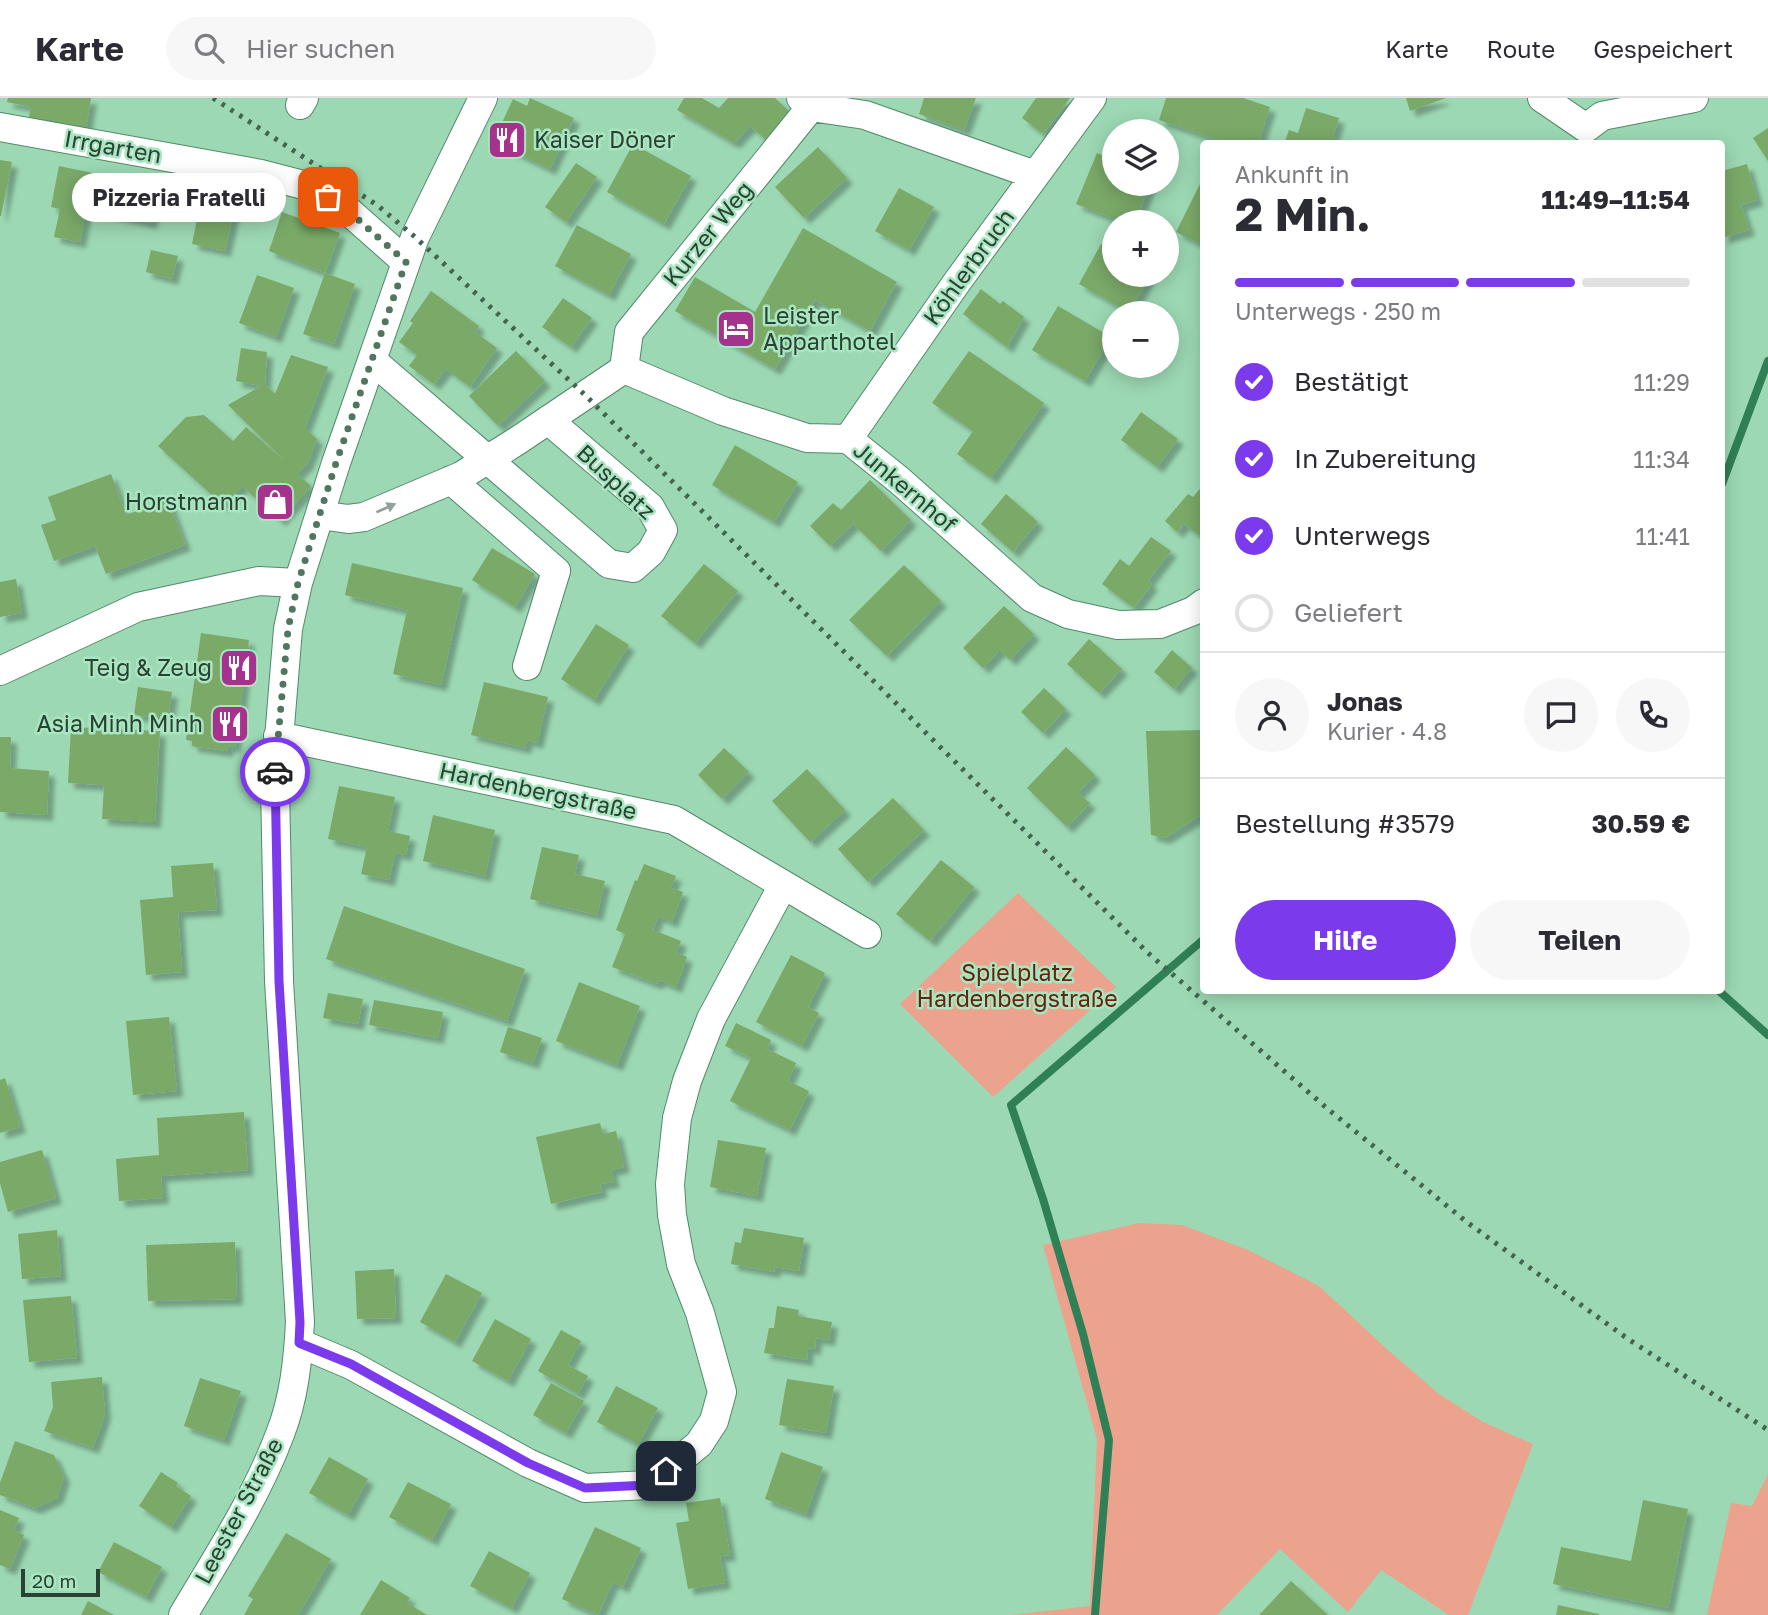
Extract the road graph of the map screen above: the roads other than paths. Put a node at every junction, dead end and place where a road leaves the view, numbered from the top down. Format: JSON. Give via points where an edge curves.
{"nodes":[{"id":1,"x":483,"y":98,"type":"edge"},
{"id":2,"x":1092,"y":98,"type":"edge"},
{"id":3,"x":1542,"y":98,"type":"edge"},
{"id":4,"x":1693,"y":98,"type":"edge"},
{"id":5,"x":806,"y":103,"type":"edge"},
{"id":6,"x":0,"y":127,"type":"edge"},
{"id":7,"x":1580,"y":136,"type":"edge"},
{"id":8,"x":1035,"y":175,"type":"junction"},
{"id":9,"x":406,"y":262,"type":"junction"},
{"id":10,"x":373,"y":361,"type":"junction"},
{"id":11,"x":624,"y":369,"type":"junction"},
{"id":12,"x":548,"y":420,"type":"junction"},
{"id":13,"x":848,"y":439,"type":"junction"},
{"id":14,"x":488,"y":460,"type":"junction"},
{"id":15,"x":451,"y":480,"type":"junction"},
{"id":16,"x":320,"y":515,"type":"junction"},
{"id":17,"x":298,"y":583,"type":"junction"},
{"id":18,"x":1200,"y":606,"type":"edge"},
{"id":19,"x":527,"y":666,"type":"dead end"},
{"id":20,"x":0,"y":671,"type":"edge"},
{"id":21,"x":278,"y":736,"type":"junction"},
{"id":22,"x":783,"y":885,"type":"junction"},
{"id":23,"x":867,"y":934,"type":"dead end"},
{"id":24,"x":299,"y":1343,"type":"junction"},
{"id":25,"x":183,"y":1615,"type":"edge"}],
"edges":[{"from":1,"to":9,"type":"street","name":"Leester Straße"},
{"from":2,"to":8,"type":"street","name":"Köhlerbruch"},
{"from":3,"to":7,"type":"street"},
{"from":4,"to":7,"type":"street","via":[[1602,116]]},
{"from":5,"to":8,"type":"street","name":"Kurzer Weg","via":[[864,115]]},
{"from":5,"to":11,"type":"street","name":"Kurzer Weg","via":[[629,332]]},
{"from":6,"to":9,"type":"street","name":"Irrgarten","via":[[310,187],[345,208]]},
{"from":8,"to":13,"type":"street","name":"Köhlerbruch"},
{"from":9,"to":10,"type":"street","name":"Leester Straße"},
{"from":10,"to":14,"type":"street","name":"Busplatz"},
{"from":10,"to":16,"type":"street","name":"Leester Straße"},
{"from":11,"to":12,"type":"street"},
{"from":11,"to":13,"type":"street","name":"Junkernhof","via":[[723,411],[807,438]]},
{"from":12,"to":14,"type":"street"},
{"from":12,"to":14,"type":"street","name":"Busplatz","via":[[650,507],[663,530],[651,552],[633,568],[609,564]]},
{"from":13,"to":18,"type":"street","name":"Junkernhof","via":[[1032,598],[1068,614],[1118,625],[1160,624]]},
{"from":14,"to":15,"type":"street"},
{"from":16,"to":15,"type":"street","one_way":true,"via":[[364,517]]},
{"from":15,"to":19,"type":"street","via":[[556,571]]},
{"from":16,"to":17,"type":"street","name":"Leester Straße"},
{"from":17,"to":20,"type":"street","via":[[259,581],[138,607]]},
{"from":17,"to":21,"type":"street","name":"Leester Straße","via":[[288,629]]},
{"from":21,"to":22,"type":"street","name":"Hardenbergstraße","via":[[674,821]]},
{"from":21,"to":24,"type":"street","name":"Leester Straße","via":[[279,981]]},
{"from":22,"to":23,"type":"street","name":"Hardenbergstraße"},
{"from":22,"to":24,"type":"street","via":[[712,1019],[677,1118],[670,1184],[672,1215],[681,1264],[722,1392],[714,1422],[699,1444],[649,1485],[585,1488],[528,1463],[351,1364]]},
{"from":24,"to":25,"type":"street","name":"Leester Straße","via":[[281,1433],[258,1485]]}]}
